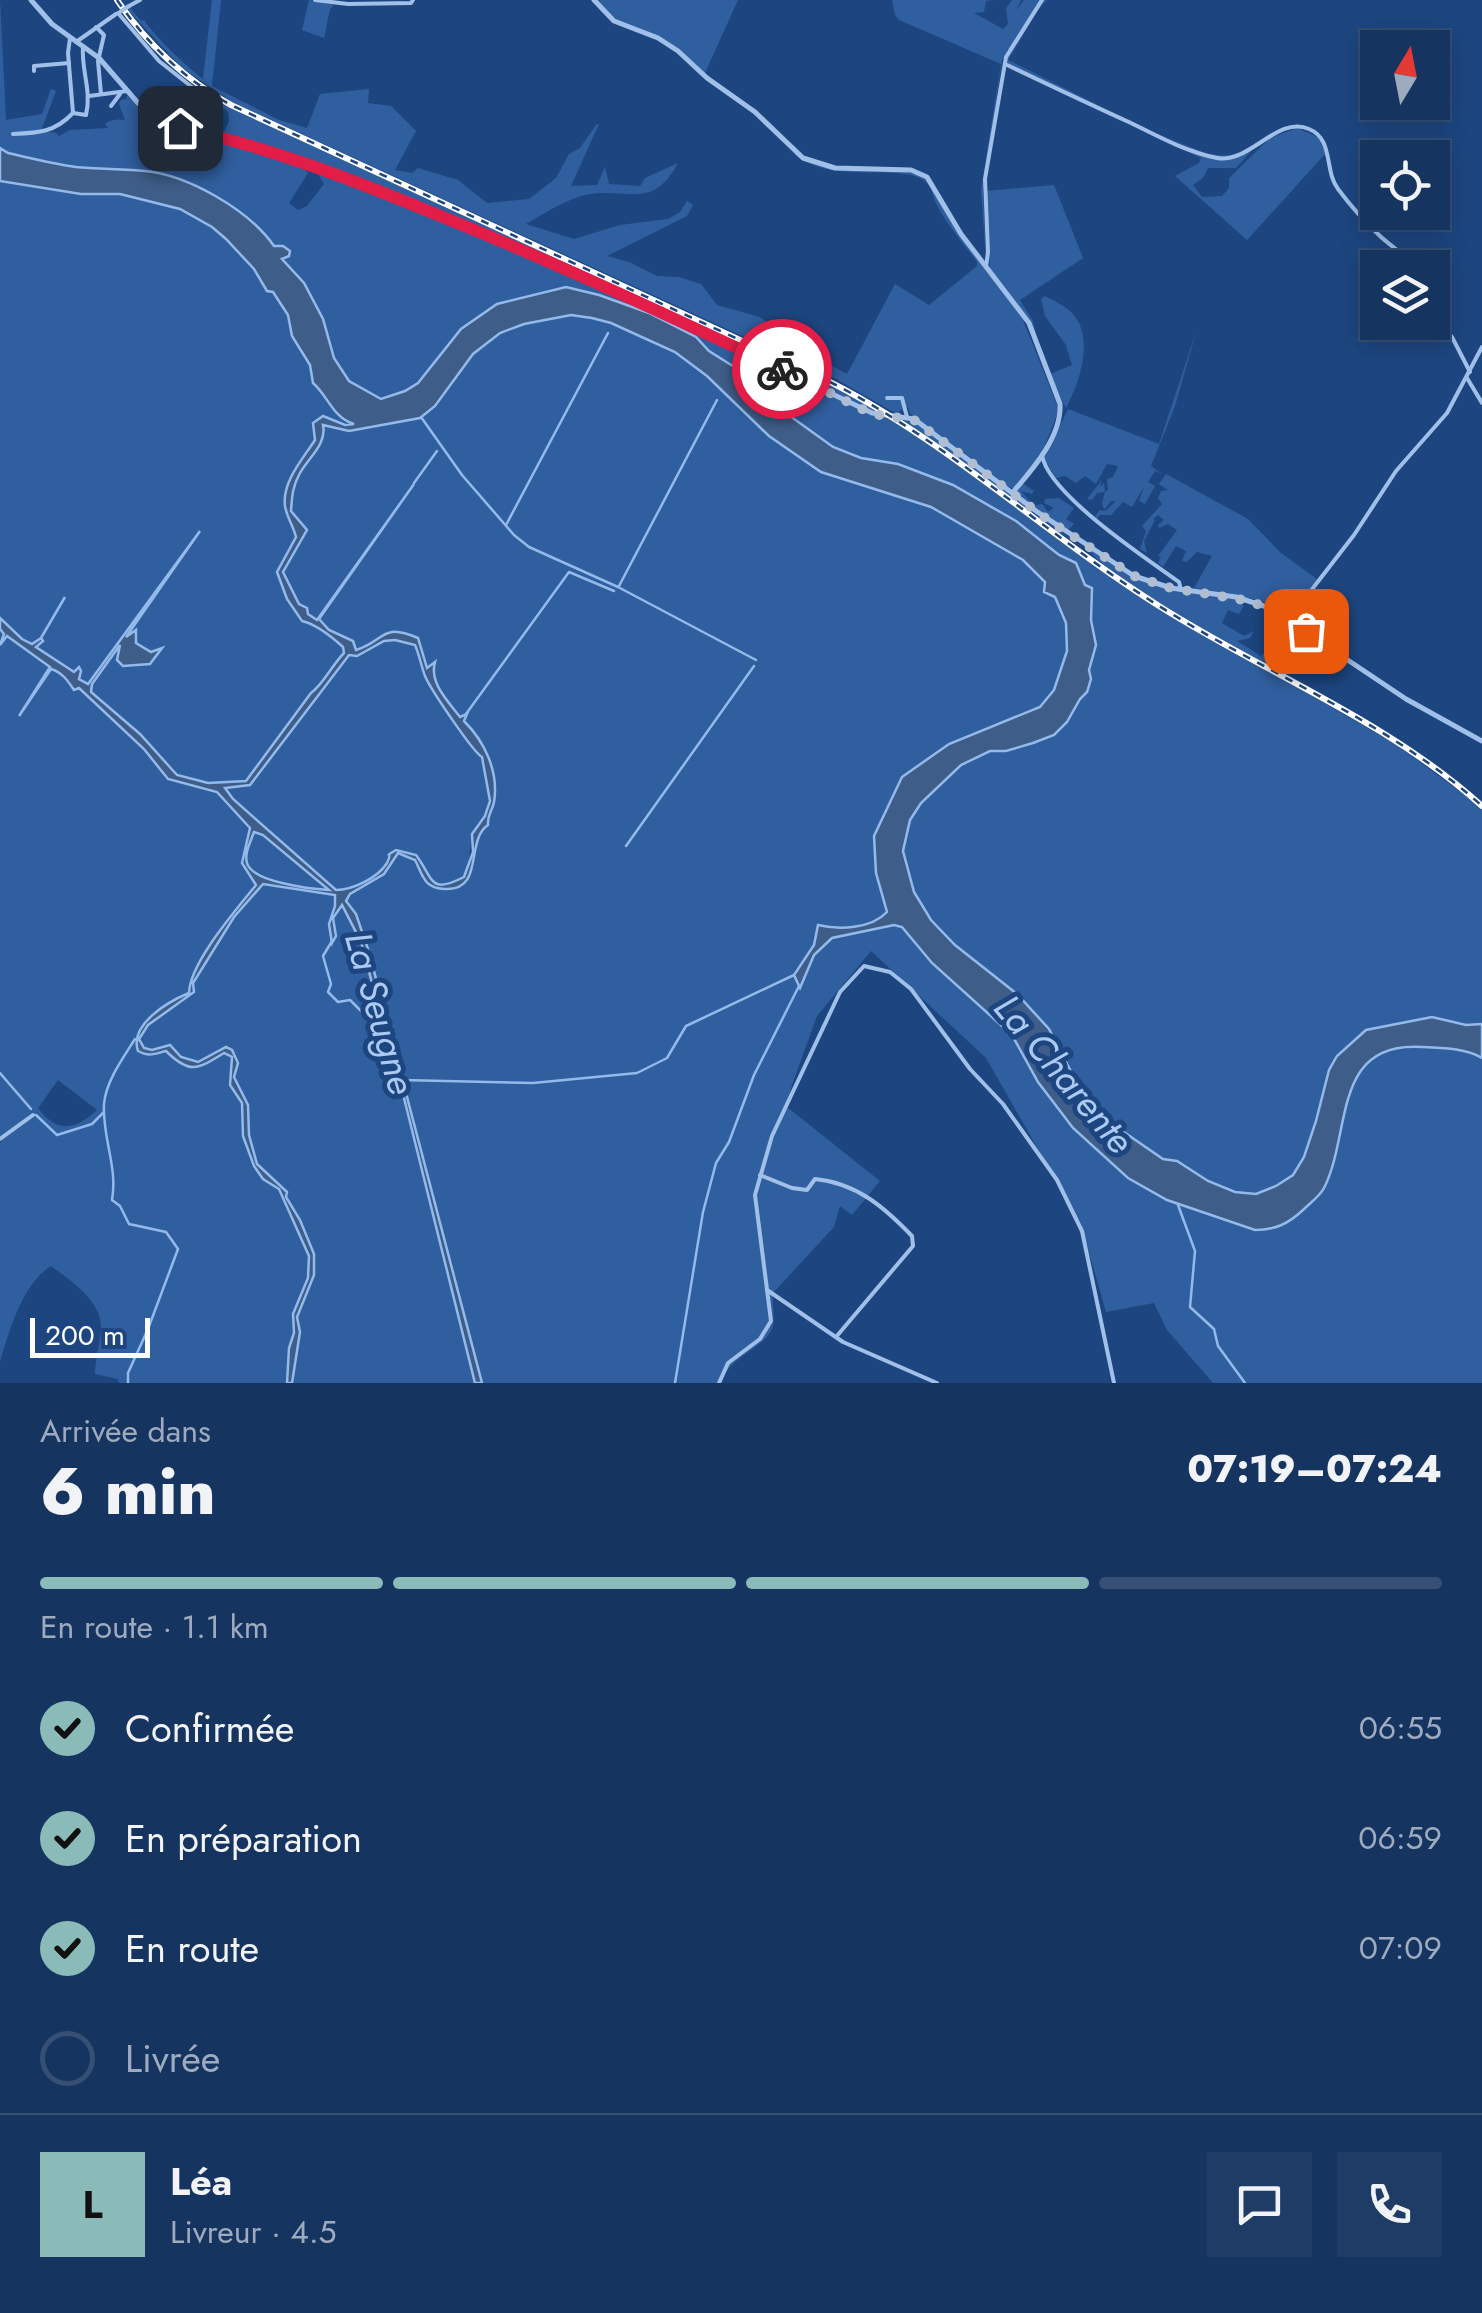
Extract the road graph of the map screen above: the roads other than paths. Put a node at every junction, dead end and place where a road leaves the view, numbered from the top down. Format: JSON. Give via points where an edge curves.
{"nodes":[{"id":1,"x":31,"y":0,"type":"edge"},
{"id":2,"x":140,"y":0,"type":"edge"},
{"id":3,"x":315,"y":0,"type":"edge"},
{"id":4,"x":594,"y":0,"type":"edge"},
{"id":5,"x":1042,"y":0,"type":"edge"},
{"id":6,"x":412,"y":2,"type":"edge"},
{"id":7,"x":119,"y":13,"type":"junction"},
{"id":8,"x":96,"y":27,"type":"junction"},
{"id":9,"x":77,"y":42,"type":"junction"},
{"id":10,"x":98,"y":58,"type":"junction"},
{"id":11,"x":69,"y":64,"type":"junction"},
{"id":12,"x":1005,"y":64,"type":"junction"},
{"id":13,"x":34,"y":71,"type":"dead end"},
{"id":14,"x":123,"y":92,"type":"junction"},
{"id":15,"x":101,"y":94,"type":"junction"},
{"id":16,"x":202,"y":95,"type":"dead end"},
{"id":17,"x":90,"y":96,"type":"junction"},
{"id":18,"x":111,"y":106,"type":"dead end"},
{"id":19,"x":73,"y":113,"type":"junction"},
{"id":20,"x":13,"y":134,"type":"dead end"},
{"id":21,"x":1398,"y":250,"type":"edge"},
{"id":22,"x":986,"y":268,"type":"junction"},
{"id":23,"x":1450,"y":335,"type":"edge"},
{"id":24,"x":1482,"y":347,"type":"edge"},
{"id":25,"x":1469,"y":375,"type":"junction"},
{"id":26,"x":887,"y":398,"type":"dead end"},
{"id":27,"x":1482,"y":403,"type":"edge"},
{"id":28,"x":907,"y":417,"type":"junction"},
{"id":29,"x":1042,"y":455,"type":"junction"},
{"id":30,"x":1012,"y":493,"type":"junction"},
{"id":31,"x":1181,"y":590,"type":"junction"},
{"id":32,"x":1288,"y":618,"type":"junction"},
{"id":33,"x":1482,"y":741,"type":"edge"},
{"id":34,"x":33,"y":1114,"type":"dead end"},
{"id":35,"x":0,"y":1139,"type":"edge"},
{"id":36,"x":760,"y":1175,"type":"junction"},
{"id":37,"x":767,"y":1290,"type":"junction"},
{"id":38,"x":836,"y":1337,"type":"junction"},
{"id":39,"x":719,"y":1383,"type":"edge"},
{"id":40,"x":937,"y":1383,"type":"edge"},
{"id":41,"x":1114,"y":1383,"type":"edge"}],
"edges":[{"from":1,"to":9,"type":"street"},
{"from":2,"to":7,"type":"street","bridge":true},
{"from":3,"to":6,"type":"street"},
{"from":4,"to":22,"type":"street","via":[[614,21],[678,51],[803,158],[835,168],[910,170],[927,178]]},
{"from":5,"to":12,"type":"street"},
{"from":7,"to":8,"type":"street"},
{"from":7,"to":16,"type":"street","via":[[158,60]]},
{"from":8,"to":9,"type":"street"},
{"from":8,"to":10,"type":"street","via":[[104,34]]},
{"from":9,"to":10,"type":"street"},
{"from":9,"to":11,"type":"street"},
{"from":9,"to":17,"type":"street"},
{"from":10,"to":14,"type":"street"},
{"from":10,"to":15,"type":"street"},
{"from":11,"to":13,"type":"street"},
{"from":11,"to":19,"type":"street"},
{"from":12,"to":21,"type":"street","via":[[1216,158],[1238,156],[1282,131],[1310,129],[1326,148],[1338,189]]},
{"from":12,"to":22,"type":"street","via":[[986,179]]},
{"from":14,"to":15,"type":"street"},
{"from":14,"to":18,"type":"street"},
{"from":14,"to":28,"type":"street","via":[[166,124],[334,175],[579,272],[872,414]]},
{"from":15,"to":17,"type":"street"},
{"from":17,"to":19,"type":"street","via":[[86,114]]},
{"from":19,"to":20,"type":"street","via":[[47,132]]},
{"from":22,"to":29,"type":"street","via":[[1028,323],[1060,404]]},
{"from":23,"to":25,"type":"street"},
{"from":24,"to":25,"type":"street"},
{"from":25,"to":27,"type":"street"},
{"from":25,"to":32,"type":"street"},
{"from":26,"to":28,"type":"street","via":[[902,398]]},
{"from":28,"to":30,"type":"street"},
{"from":29,"to":30,"type":"street"},
{"from":29,"to":31,"type":"street","via":[[1048,472],[1083,511]]},
{"from":30,"to":31,"type":"street","via":[[1123,570]]},
{"from":31,"to":32,"type":"street","via":[[1250,601]]},
{"from":32,"to":33,"type":"street","via":[[1406,699]]},
{"from":34,"to":35,"type":"street"},
{"from":36,"to":37,"type":"street","via":[[755,1195]]},
{"from":36,"to":38,"type":"street","via":[[807,1190],[824,1180],[873,1198],[912,1236],[913,1246]]},
{"from":36,"to":41,"type":"street","via":[[792,1088],[840,992],[864,966],[890,972],[932,1014],[1057,1180],[1082,1231]]},
{"from":37,"to":38,"type":"street"},
{"from":37,"to":39,"type":"street","via":[[767,1332],[728,1363]]},
{"from":38,"to":40,"type":"street"}]}
